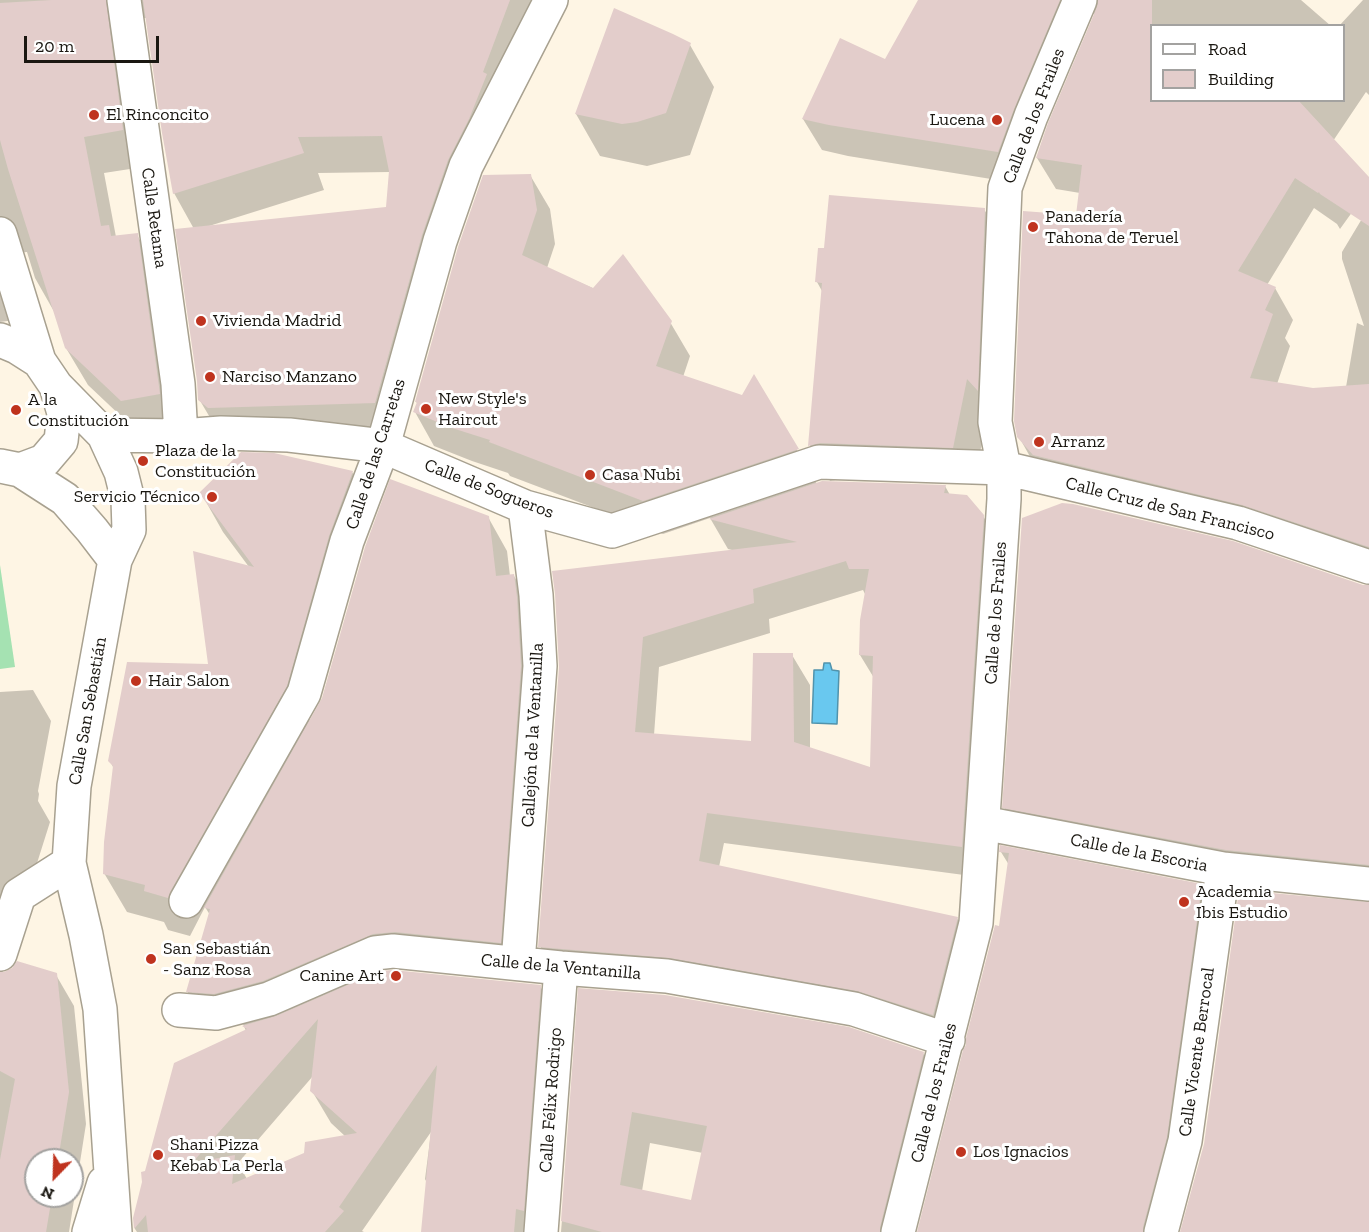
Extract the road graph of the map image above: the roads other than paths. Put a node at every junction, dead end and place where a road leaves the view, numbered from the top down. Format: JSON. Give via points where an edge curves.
{"nodes":[{"id":1,"x":124,"y":0,"type":"edge"},
{"id":2,"x":551,"y":0,"type":"edge"},
{"id":3,"x":1080,"y":0,"type":"edge"},
{"id":4,"x":0,"y":234,"type":"edge"},
{"id":5,"x":0,"y":340,"type":"edge"},
{"id":6,"x":47,"y":373,"type":"junction"},
{"id":7,"x":104,"y":435,"type":"junction"},
{"id":8,"x":181,"y":436,"type":"junction"},
{"id":9,"x":382,"y":446,"type":"junction"},
{"id":10,"x":10,"y":468,"type":"edge"},
{"id":11,"x":1004,"y":468,"type":"junction"},
{"id":12,"x":525,"y":507,"type":"junction"},
{"id":13,"x":115,"y":560,"type":"junction"},
{"id":14,"x":1369,"y":567,"type":"edge"},
{"id":15,"x":982,"y":823,"type":"junction"},
{"id":16,"x":69,"y":862,"type":"junction"},
{"id":17,"x":1223,"y":869,"type":"junction"},
{"id":18,"x":1369,"y":884,"type":"edge"},
{"id":19,"x":186,"y":901,"type":"dead end"},
{"id":20,"x":0,"y":954,"type":"edge"},
{"id":21,"x":518,"y":963,"type":"junction"},
{"id":22,"x":561,"y":968,"type":"junction"},
{"id":23,"x":179,"y":1010,"type":"dead end"},
{"id":24,"x":948,"y":1040,"type":"junction"},
{"id":25,"x":111,"y":1161,"type":"junction"},
{"id":26,"x":89,"y":1232,"type":"edge"},
{"id":27,"x":115,"y":1232,"type":"edge"},
{"id":28,"x":541,"y":1232,"type":"edge"},
{"id":29,"x":898,"y":1232,"type":"edge"},
{"id":30,"x":1161,"y":1232,"type":"edge"}],
"edges":[{"from":1,"to":8,"type":"street","name":"Calle Retama","via":[[178,384]]},
{"from":2,"to":9,"type":"street","name":"Calle de las Carretas","via":[[466,166],[440,241]]},
{"from":3,"to":11,"type":"street","name":"Calle de los Frailes","via":[[1030,116],[1005,188],[995,422]]},
{"from":4,"to":6,"type":"street"},
{"from":5,"to":6,"type":"street","via":[[17,347]]},
{"from":6,"to":7,"type":"street"},
{"from":6,"to":10,"type":"street","via":[[64,413],[61,441],[44,461]]},
{"from":7,"to":8,"type":"street"},
{"from":7,"to":13,"type":"street","via":[[121,472],[128,500],[129,530]]},
{"from":8,"to":9,"type":"street","name":"Calle de Sogueros","via":[[289,435]]},
{"from":9,"to":12,"type":"street","name":"Calle de Sogueros"},
{"from":9,"to":19,"type":"street","name":"Calle de las Carretas","via":[[347,541],[304,693]]},
{"from":10,"to":13,"type":"street","via":[[65,499]]},
{"from":11,"to":12,"type":"street","name":"Calle de Sogueros","via":[[819,462],[612,531]]},
{"from":11,"to":14,"type":"street","name":"Calle Cruz de San Francisco","via":[[1238,523]]},
{"from":11,"to":15,"type":"street","name":"Calle de los Frailes"},
{"from":12,"to":21,"type":"street","name":"Callejón de la Ventanilla","via":[[540,666]]},
{"from":13,"to":16,"type":"street","name":"Calle San Sebastián","via":[[74,786]]},
{"from":15,"to":17,"type":"street","name":"Calle de la Escoria"},
{"from":15,"to":24,"type":"street","name":"Calle de los Frailes","via":[[976,923]]},
{"from":16,"to":20,"type":"street","via":[[19,895]]},
{"from":16,"to":25,"type":"street","name":"Calle San Sebastián","via":[[100,1009]]},
{"from":17,"to":18,"type":"street","name":"Calle de la Escoria"},
{"from":17,"to":30,"type":"street","name":"Calle Vicente Berrocal","via":[[1185,1141]]},
{"from":21,"to":22,"type":"street","name":"Calle de la Ventanilla"},
{"from":21,"to":23,"type":"street","name":"Calle de la Ventanilla","via":[[393,951],[375,953],[269,999],[216,1013]]},
{"from":22,"to":24,"type":"street","name":"Calle de la Ventanilla","via":[[668,976],[854,1010]]},
{"from":22,"to":28,"type":"street","name":"Calle Félix Rodrigo"},
{"from":24,"to":29,"type":"street","name":"Calle de los Frailes"},
{"from":25,"to":26,"type":"street","name":"Calle San Sebastián"},
{"from":25,"to":27,"type":"street","name":"Calle San Sebastián"}]}
